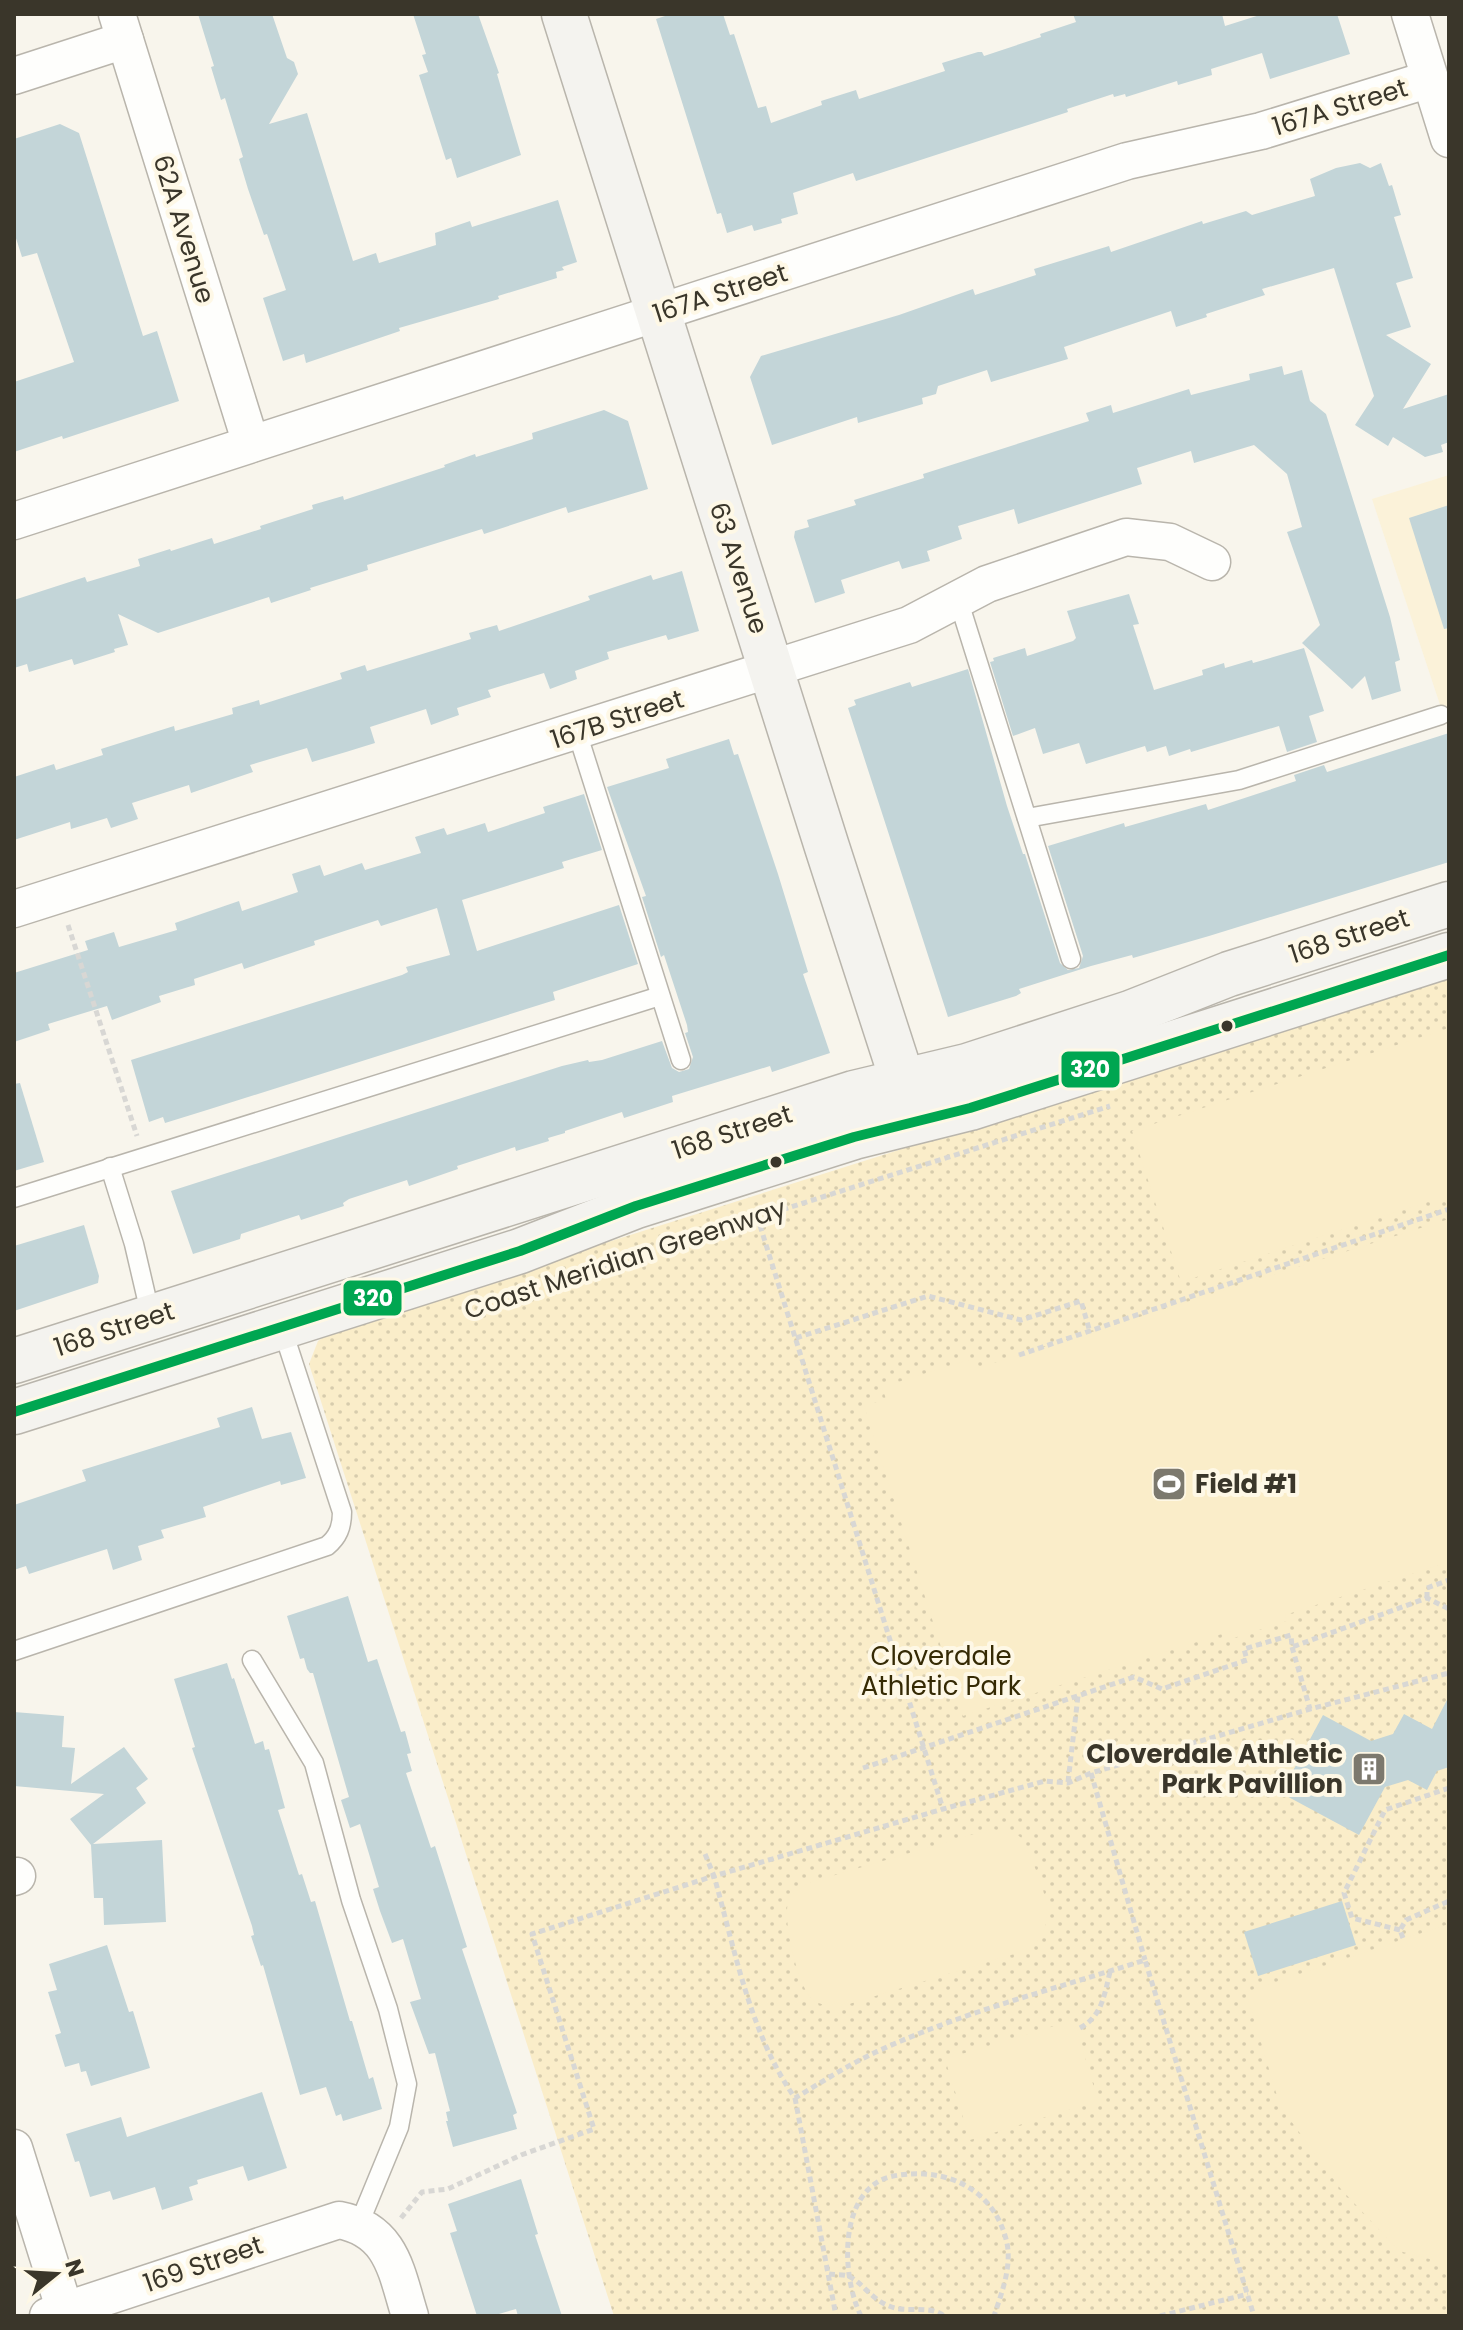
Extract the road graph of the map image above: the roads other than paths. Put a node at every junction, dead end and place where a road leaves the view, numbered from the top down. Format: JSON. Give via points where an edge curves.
{"nodes":[{"id":1,"x":564,"y":14,"type":"edge"},
{"id":2,"x":1410,"y":14,"type":"edge"},
{"id":3,"x":121,"y":27,"type":"edge"},
{"id":4,"x":14,"y":76,"type":"edge"},
{"id":5,"x":1430,"y":79,"type":"junction"},
{"id":6,"x":1449,"y":139,"type":"edge"},
{"id":7,"x":659,"y":312,"type":"junction"},
{"id":8,"x":251,"y":444,"type":"junction"},
{"id":9,"x":14,"y":521,"type":"edge"},
{"id":10,"x":1212,"y":562,"type":"dead end"},
{"id":11,"x":958,"y":599,"type":"junction"},
{"id":12,"x":771,"y":670,"type":"junction"},
{"id":13,"x":1441,"y":715,"type":"dead end"},
{"id":14,"x":577,"y":732,"type":"junction"},
{"id":15,"x":1027,"y":818,"type":"junction"},
{"id":16,"x":1449,"y":904,"type":"edge"},
{"id":17,"x":14,"y":909,"type":"edge"},
{"id":18,"x":1449,"y":933,"type":"edge"},
{"id":19,"x":1449,"y":955,"type":"edge"},
{"id":20,"x":1071,"y":959,"type":"dead end"},
{"id":21,"x":1387,"y":973,"type":"junction"},
{"id":22,"x":660,"y":996,"type":"junction"},
{"id":23,"x":681,"y":1060,"type":"dead end"},
{"id":24,"x":910,"y":1101,"type":"junction"},
{"id":25,"x":110,"y":1167,"type":"junction"},
{"id":26,"x":14,"y":1198,"type":"edge"},
{"id":27,"x":151,"y":1317,"type":"junction"},
{"id":28,"x":282,"y":1328,"type":"junction"},
{"id":29,"x":14,"y":1361,"type":"edge"},
{"id":30,"x":14,"y":1412,"type":"edge"},
{"id":31,"x":14,"y":1651,"type":"edge"},
{"id":32,"x":252,"y":1660,"type":"dead end"},
{"id":33,"x":14,"y":2148,"type":"edge"},
{"id":34,"x":359,"y":2224,"type":"junction"},
{"id":35,"x":56,"y":2313,"type":"edge"},
{"id":36,"x":410,"y":2316,"type":"edge"}],
"edges":[{"from":1,"to":7,"type":"main road","name":"63 Avenue"},
{"from":2,"to":5,"type":"street"},
{"from":3,"to":4,"type":"street"},
{"from":3,"to":8,"type":"street","name":"62A Avenue"},
{"from":5,"to":6,"type":"street"},
{"from":5,"to":7,"type":"street","name":"167A Street","via":[[1261,131],[1127,161]]},
{"from":7,"to":8,"type":"street","name":"167A Street"},
{"from":7,"to":12,"type":"main road","name":"63 Avenue"},
{"from":8,"to":9,"type":"street","name":"167A Street"},
{"from":10,"to":11,"type":"street","name":"167B Street","via":[[1170,542],[1126,537],[987,584]]},
{"from":11,"to":12,"type":"street","name":"167B Street","via":[[909,625]]},
{"from":11,"to":15,"type":"lane"},
{"from":12,"to":14,"type":"street","name":"167B Street"},
{"from":12,"to":24,"type":"main road","name":"63 Avenue"},
{"from":13,"to":15,"type":"lane","via":[[1239,780]]},
{"from":14,"to":17,"type":"street","name":"167B Street"},
{"from":14,"to":22,"type":"lane"},
{"from":15,"to":20,"type":"lane"},
{"from":16,"to":24,"type":"main road","name":"168 Street","via":[[967,1066]]},
{"from":18,"to":21,"type":"main road","via":[[1418,948]]},
{"from":19,"to":21,"type":"main road","name":"168 Street"},
{"from":21,"to":24,"type":"main road","name":"168 Street","via":[[970,1108]]},
{"from":22,"to":23,"type":"lane"},
{"from":22,"to":25,"type":"lane"},
{"from":24,"to":27,"type":"main road","name":"168 Street","via":[[839,1098]]},
{"from":24,"to":28,"type":"main road","name":"168 Street","via":[[854,1137]]},
{"from":25,"to":26,"type":"lane"},
{"from":25,"to":27,"type":"lane"},
{"from":27,"to":29,"type":"main road","name":"168 Street"},
{"from":28,"to":30,"type":"main road","name":"168 Street"},
{"from":28,"to":31,"type":"lane","via":[[342,1512],[335,1540]]},
{"from":32,"to":34,"type":"lane","via":[[314,1763],[407,2084],[399,2127]]},
{"from":33,"to":35,"type":"street"},
{"from":34,"to":35,"type":"street","name":"169 Street","via":[[339,2220],[316,2226]]},
{"from":34,"to":36,"type":"street","via":[[382,2240]]}]}
